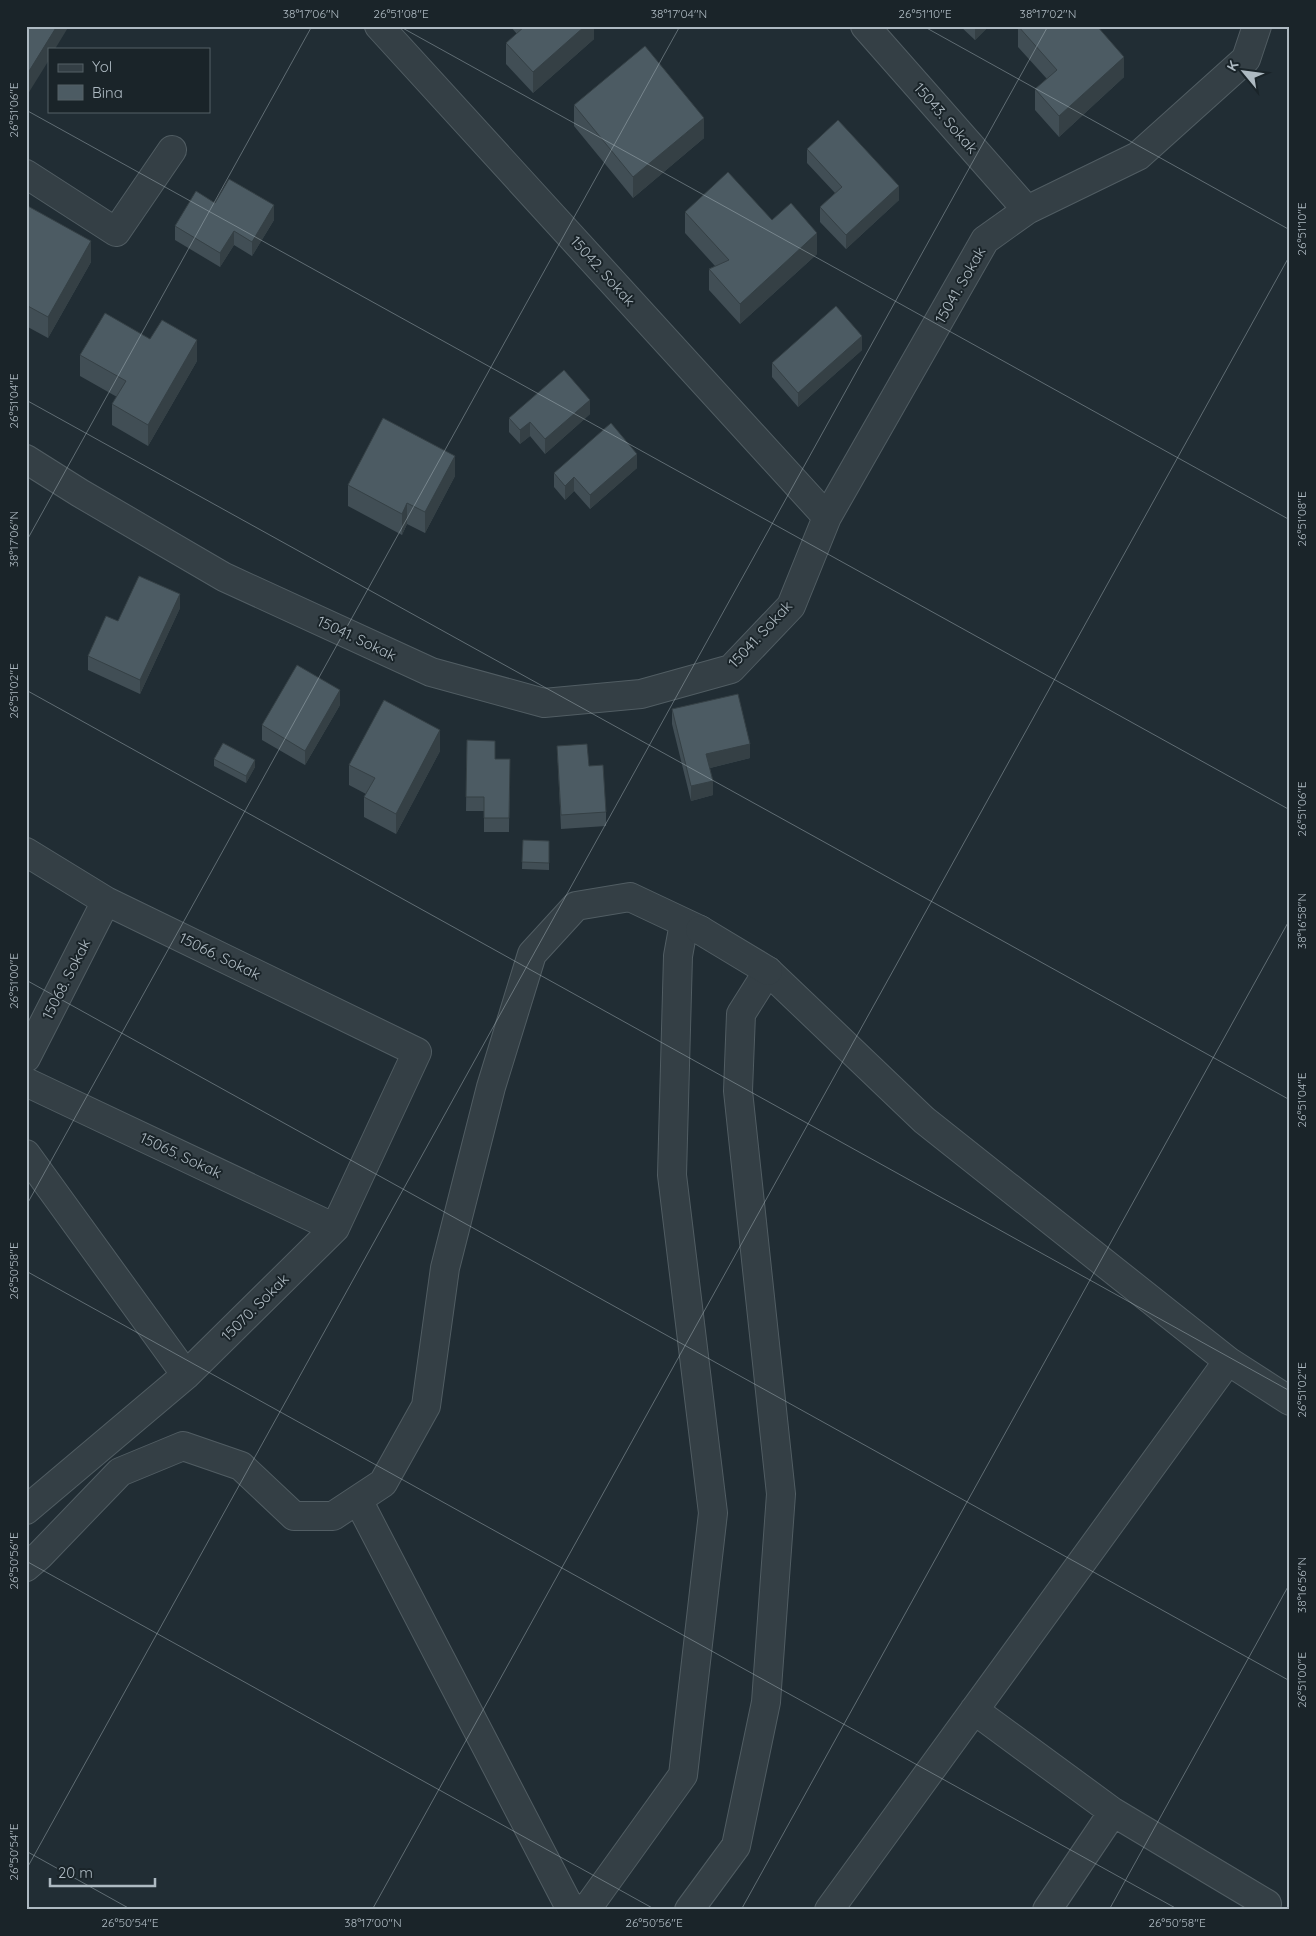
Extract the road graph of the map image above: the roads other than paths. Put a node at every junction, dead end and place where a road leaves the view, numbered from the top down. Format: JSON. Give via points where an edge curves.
{"nodes":[{"id":1,"x":379,"y":26,"type":"edge"},
{"id":2,"x":865,"y":26,"type":"edge"},
{"id":3,"x":1256,"y":26,"type":"edge"},
{"id":4,"x":172,"y":150,"type":"dead end"},
{"id":5,"x":26,"y":174,"type":"edge"},
{"id":6,"x":1027,"y":210,"type":"junction"},
{"id":7,"x":26,"y":459,"type":"edge"},
{"id":8,"x":827,"y":517,"type":"junction"},
{"id":9,"x":26,"y":852,"type":"edge"},
{"id":10,"x":106,"y":901,"type":"junction"},
{"id":11,"x":692,"y":926,"type":"junction"},
{"id":12,"x":768,"y":971,"type":"junction"},
{"id":13,"x":417,"y":1052,"type":"joint"},
{"id":14,"x":26,"y":1058,"type":"edge"},
{"id":15,"x":26,"y":1082,"type":"edge"},
{"id":16,"x":26,"y":1154,"type":"edge"},
{"id":17,"x":335,"y":1228,"type":"junction"},
{"id":18,"x":1228,"y":1361,"type":"junction"},
{"id":19,"x":186,"y":1375,"type":"junction"},
{"id":20,"x":1290,"y":1401,"type":"edge"},
{"id":21,"x":358,"y":1500,"type":"junction"},
{"id":22,"x":26,"y":1510,"type":"edge"},
{"id":23,"x":26,"y":1567,"type":"edge"},
{"id":24,"x":974,"y":1710,"type":"junction"},
{"id":25,"x":1113,"y":1812,"type":"junction"},
{"id":26,"x":1267,"y":1904,"type":"dead end"},
{"id":27,"x":575,"y":1910,"type":"edge"},
{"id":28,"x":586,"y":1910,"type":"edge"},
{"id":29,"x":689,"y":1910,"type":"edge"},
{"id":30,"x":829,"y":1910,"type":"edge"},
{"id":31,"x":1047,"y":1910,"type":"edge"}],
"edges":[{"from":1,"to":8,"type":"street","name":"15042. Sokak"},
{"from":2,"to":6,"type":"street","name":"15043. Sokak"},
{"from":3,"to":6,"type":"street","name":"15041. Sokak","via":[[1246,60],[1138,156]]},
{"from":4,"to":5,"type":"street","via":[[116,232]]},
{"from":6,"to":8,"type":"street","name":"15041. Sokak","via":[[985,240]]},
{"from":7,"to":8,"type":"street","name":"15041. Sokak","via":[[224,577],[431,672],[544,703],[641,694],[731,669],[791,606]]},
{"from":9,"to":10,"type":"street","name":"15066. Sokak"},
{"from":10,"to":13,"type":"street","name":"15066. Sokak"},
{"from":10,"to":14,"type":"street","name":"15068. Sokak"},
{"from":11,"to":12,"type":"street"},
{"from":11,"to":21,"type":"street","via":[[630,897],[576,906],[532,954],[490,1087],[445,1268],[426,1406],[383,1483]]},
{"from":11,"to":28,"type":"street","via":[[678,956],[672,1175],[713,1513],[683,1775]]},
{"from":12,"to":18,"type":"street","via":[[924,1120]]},
{"from":12,"to":29,"type":"street","via":[[741,1014],[738,1091],[781,1494],[766,1702],[736,1846]]},
{"from":13,"to":17,"type":"street","name":"15070. Sokak"},
{"from":15,"to":17,"type":"street","name":"15065. Sokak"},
{"from":16,"to":19,"type":"street"},
{"from":17,"to":19,"type":"street","name":"15070. Sokak"},
{"from":18,"to":20,"type":"street"},
{"from":18,"to":24,"type":"street"},
{"from":19,"to":22,"type":"street","name":"15070. Sokak"},
{"from":21,"to":23,"type":"street","via":[[333,1516],[294,1516],[241,1466],[183,1446],[120,1472]]},
{"from":21,"to":27,"type":"street"},
{"from":24,"to":25,"type":"street"},
{"from":24,"to":30,"type":"street"},
{"from":25,"to":26,"type":"street"},
{"from":25,"to":31,"type":"street"}]}
